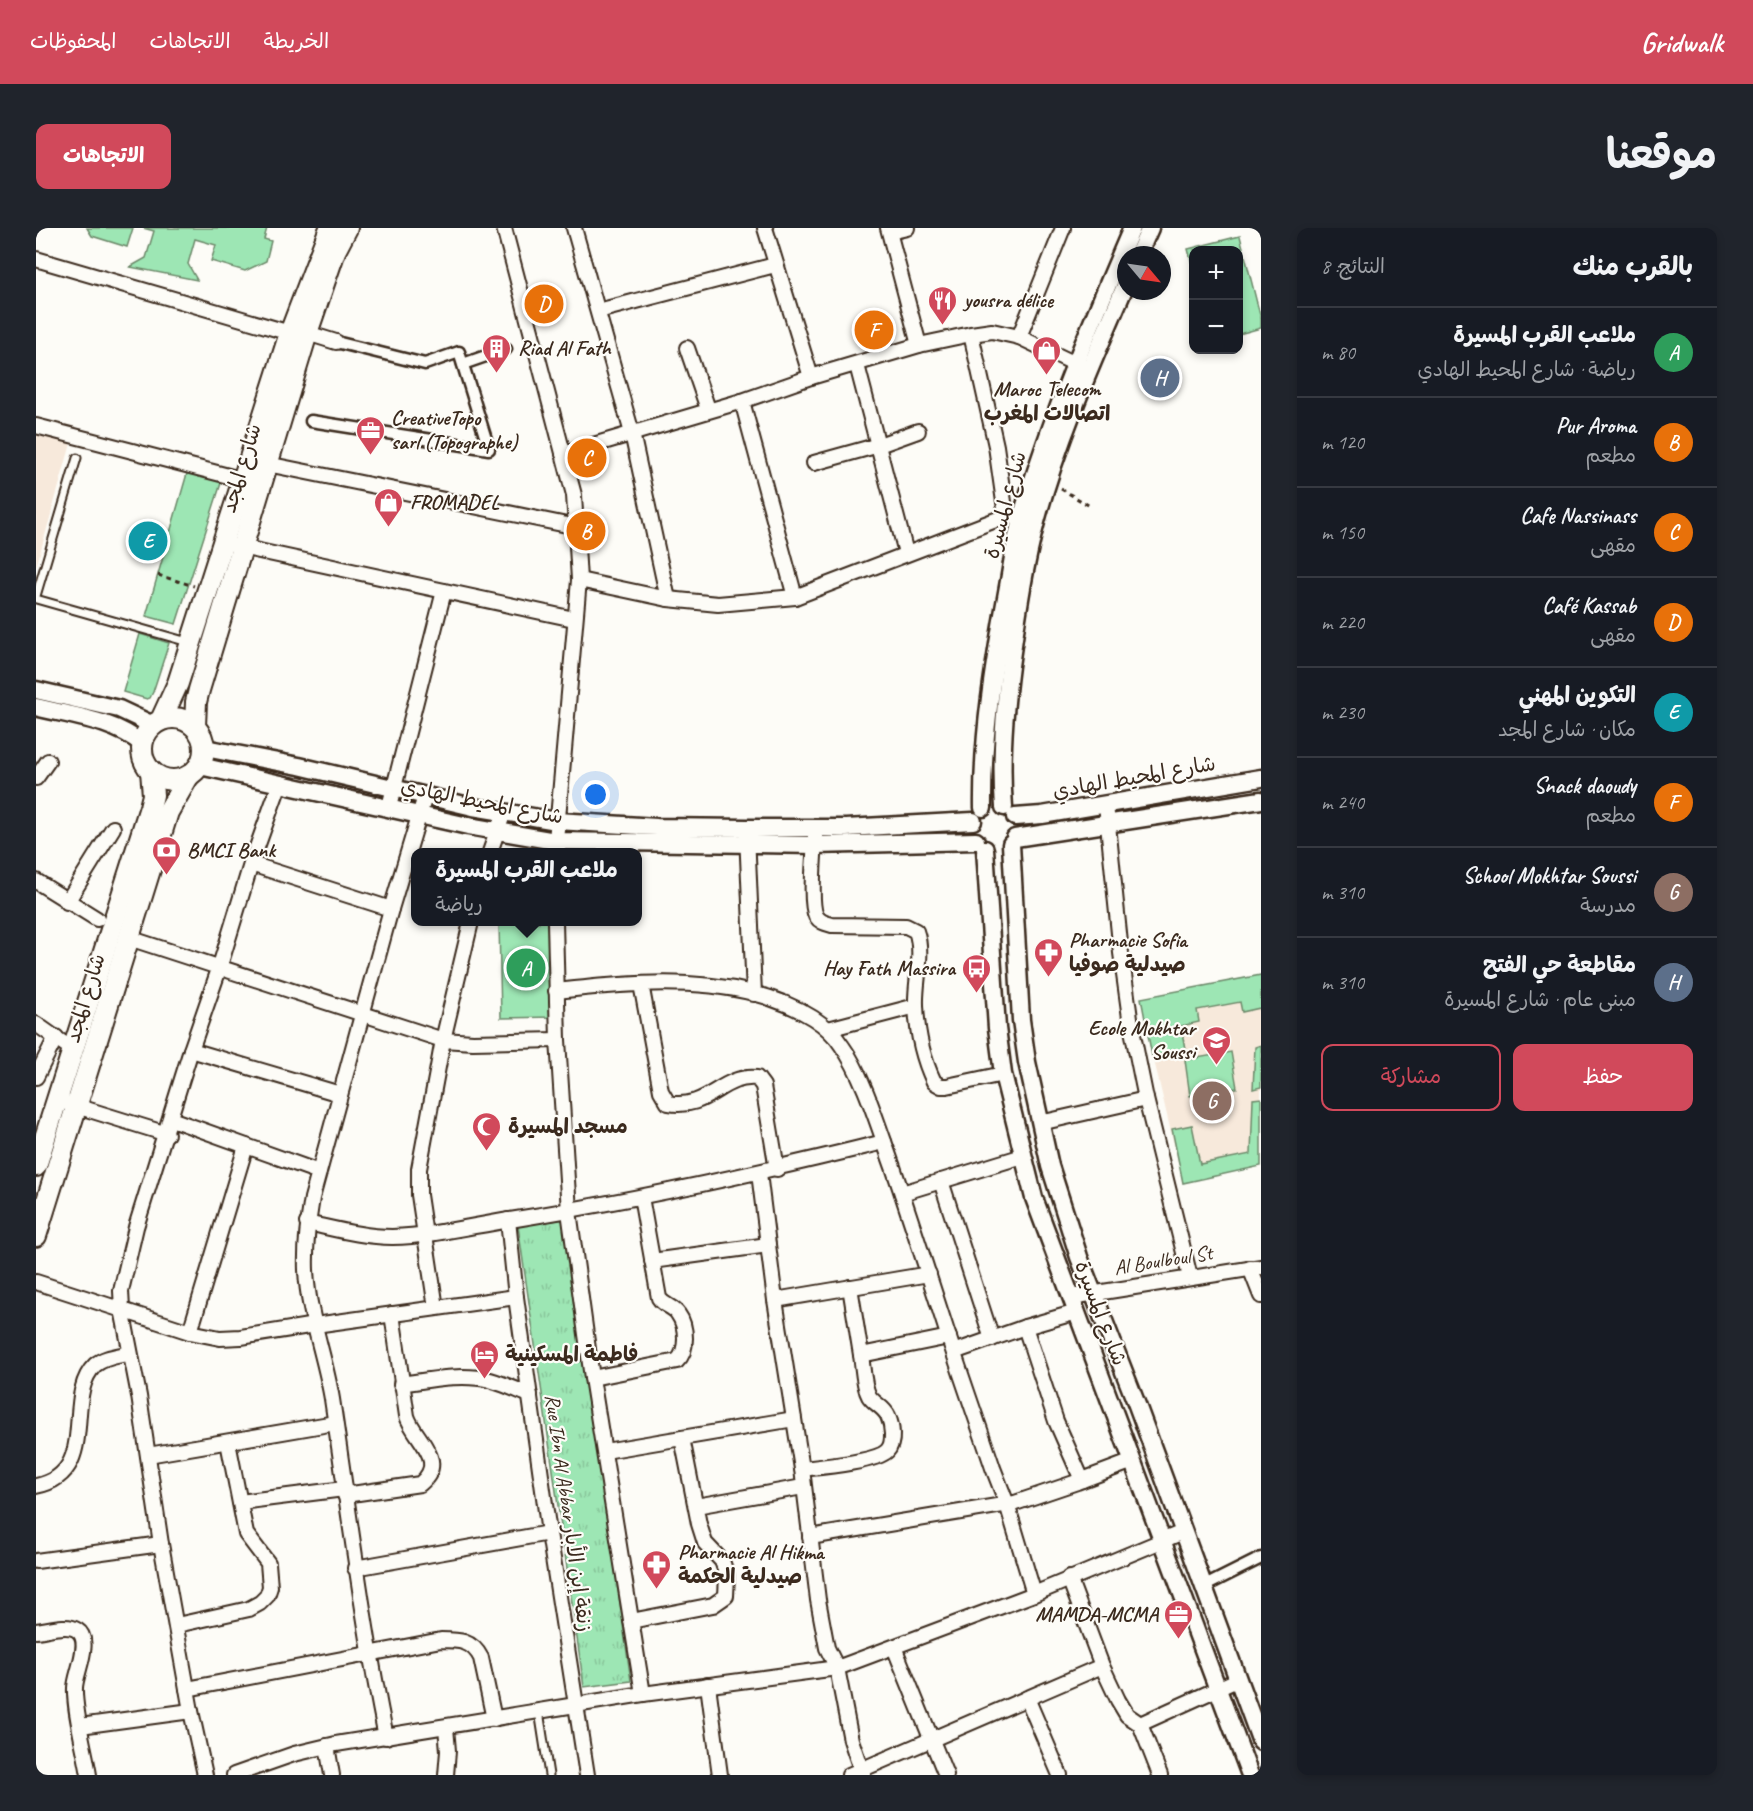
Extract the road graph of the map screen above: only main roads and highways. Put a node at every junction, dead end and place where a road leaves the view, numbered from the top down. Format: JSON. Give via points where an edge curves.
{"nodes":[{"id":1,"x":330,"y":228,"type":"edge"},
{"id":2,"x":347,"y":228,"type":"edge"},
{"id":3,"x":299,"y":333,"type":"junction"},
{"id":4,"x":233,"y":545,"type":"junction"},
{"id":5,"x":157,"y":723,"type":"junction"},
{"id":6,"x":195,"y":726,"type":"junction"},
{"id":7,"x":197,"y":764,"type":"junction"},
{"id":8,"x":151,"y":771,"type":"junction"},
{"id":9,"x":36,"y":1166,"type":"edge"},
{"id":10,"x":36,"y":1236,"type":"edge"}],
"edges":[{"from":1,"to":3,"type":"main road","name":"شارع المجد"},
{"from":2,"to":3,"type":"main road","name":"شارع المجد"},
{"from":3,"to":4,"type":"main road","name":"شارع المجد","via":[[267,465]]},
{"from":3,"to":4,"type":"main road","name":"شارع المجد","via":[[243,480]]},
{"from":4,"to":5,"type":"main road","name":"شارع المجد","via":[[173,696]]},
{"from":4,"to":6,"type":"main road","name":"شارع المجد","via":[[196,702]]},
{"from":5,"to":6,"type":"main road","via":[[171,718]]},
{"from":5,"to":8,"type":"main road","via":[[142,744],[145,763]]},
{"from":6,"to":7,"type":"main road","via":[[200,733]]},
{"from":7,"to":8,"type":"main road","via":[[169,780]]},
{"from":7,"to":10,"type":"main road","name":"شارع المجد","via":[[168,812]]},
{"from":8,"to":9,"type":"main road","name":"شارع المجد","via":[[151,801]]}]}
